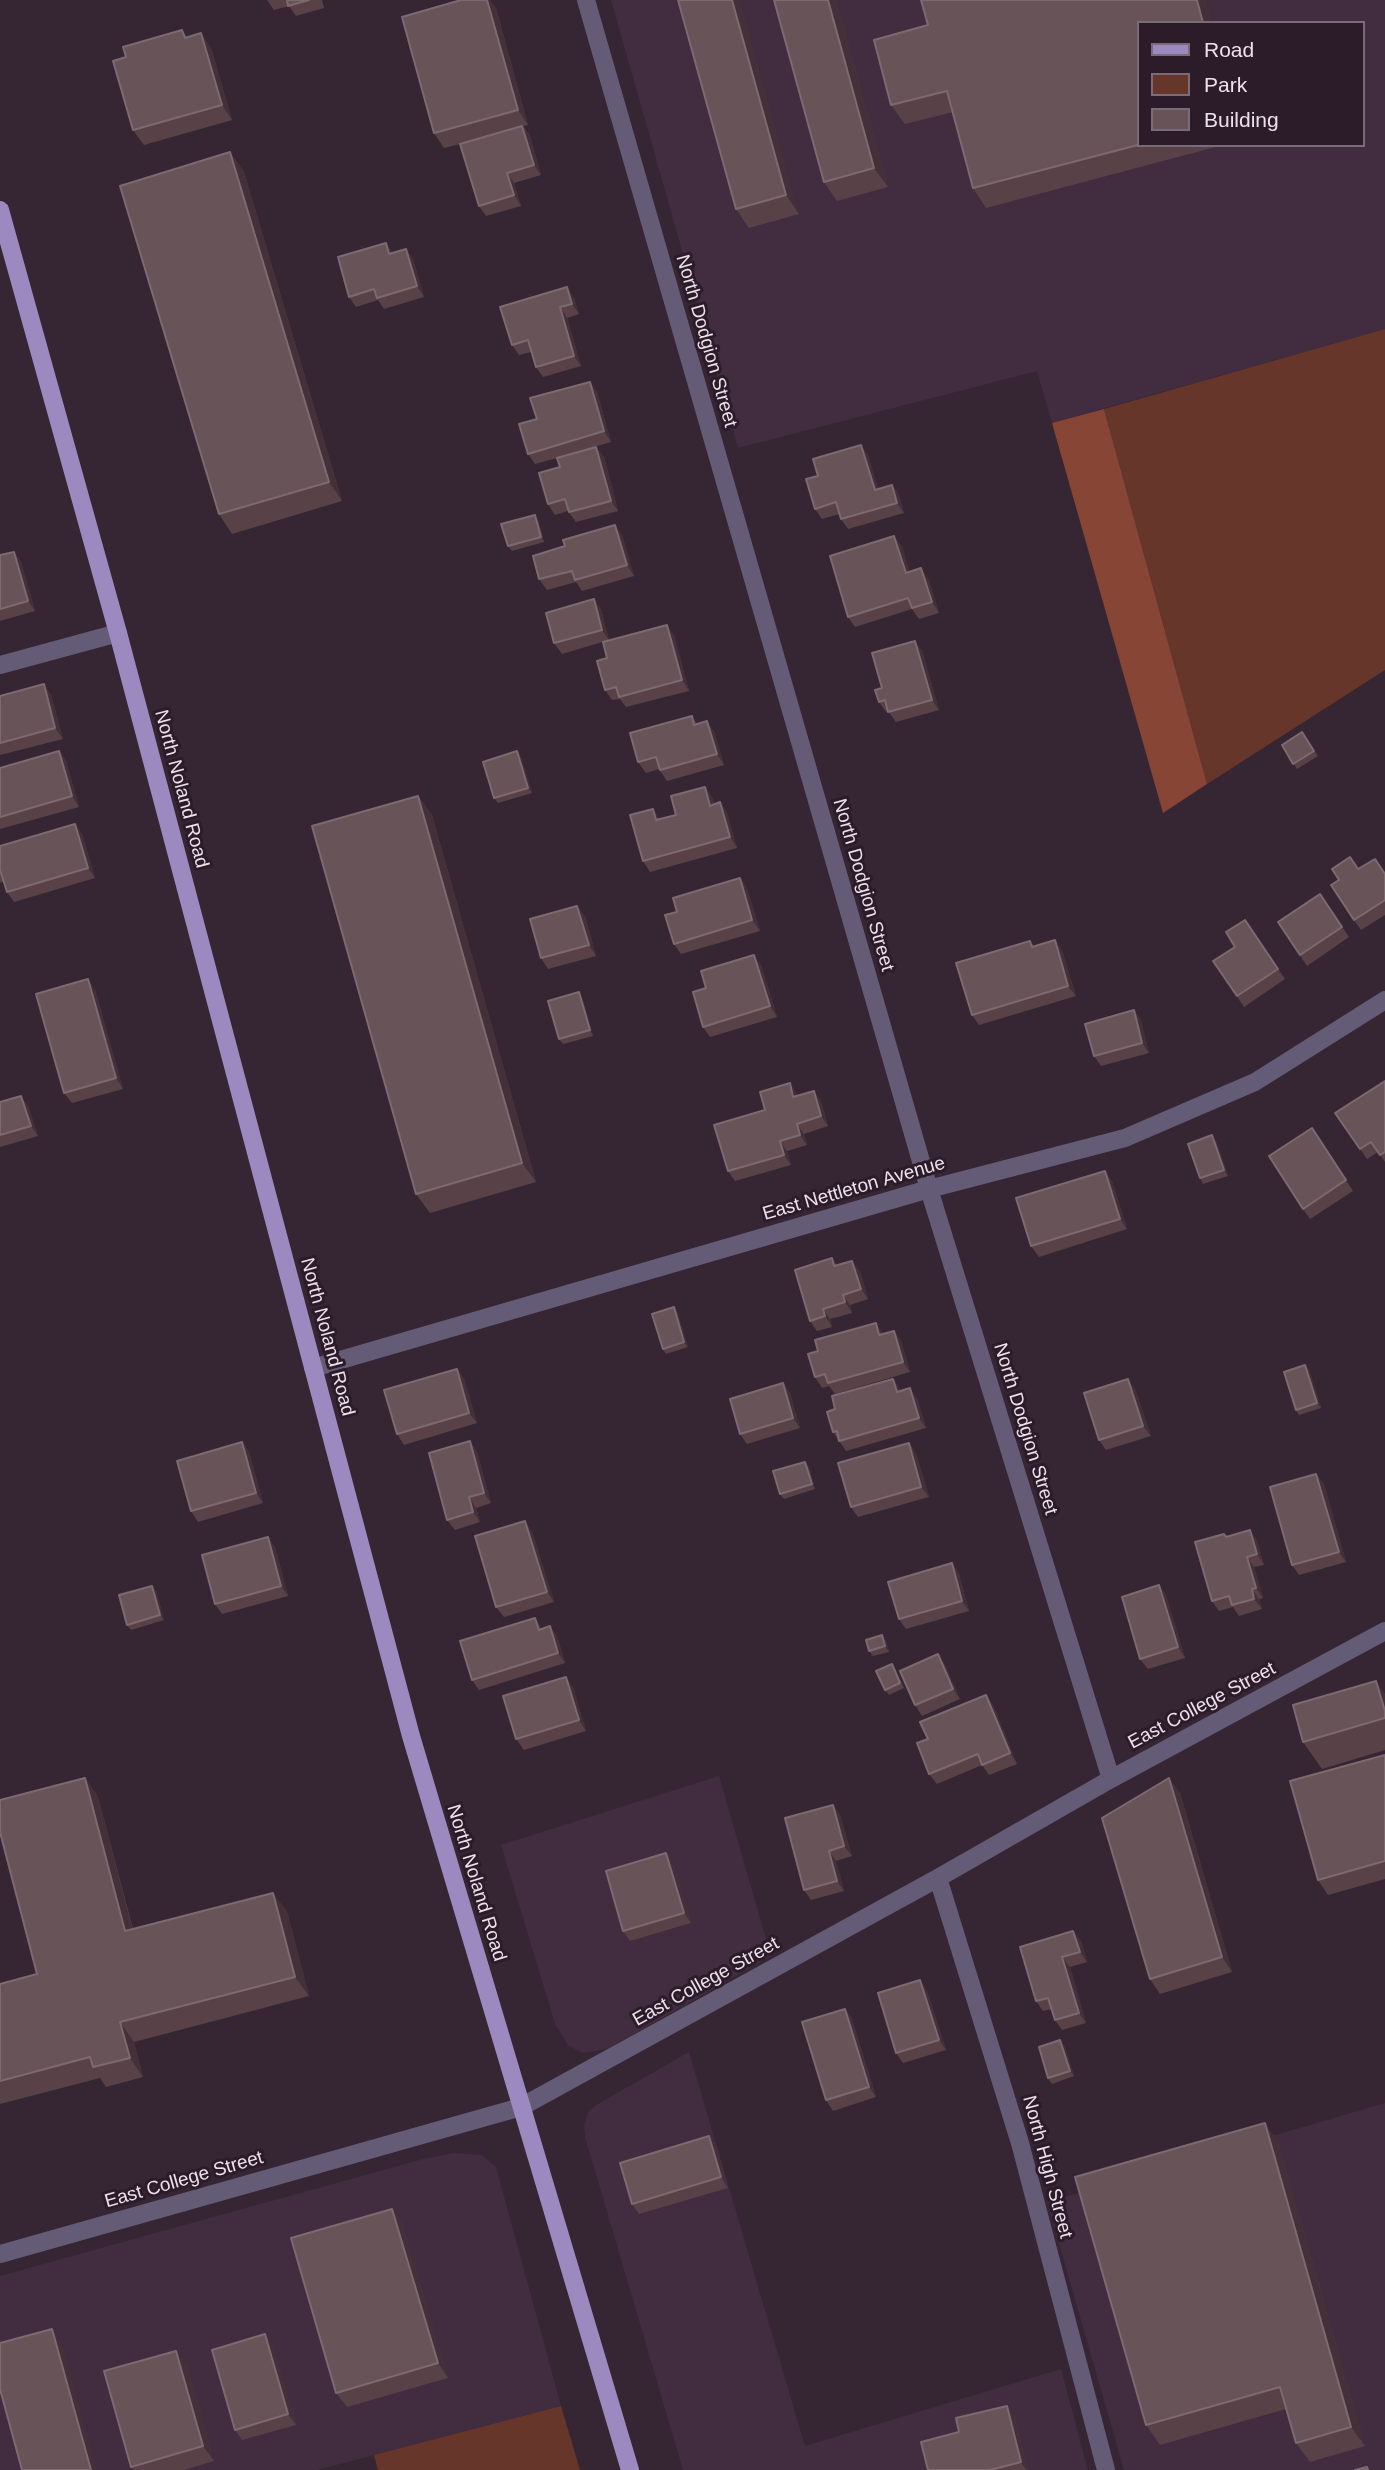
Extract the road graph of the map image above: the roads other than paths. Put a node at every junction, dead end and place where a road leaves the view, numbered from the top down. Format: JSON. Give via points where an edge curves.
{"nodes":[{"id":1,"x":586,"y":0,"type":"edge"},
{"id":2,"x":0,"y":210,"type":"edge"},
{"id":3,"x":118,"y":633,"type":"junction"},
{"id":4,"x":0,"y":665,"type":"edge"},
{"id":5,"x":1385,"y":1000,"type":"edge"},
{"id":6,"x":929,"y":1189,"type":"junction"},
{"id":7,"x":313,"y":1367,"type":"junction"},
{"id":8,"x":1385,"y":1631,"type":"edge"},
{"id":9,"x":1111,"y":1779,"type":"junction"},
{"id":10,"x":938,"y":1878,"type":"junction"},
{"id":11,"x":521,"y":2107,"type":"junction"},
{"id":12,"x":0,"y":2254,"type":"edge"},
{"id":13,"x":630,"y":2470,"type":"edge"},
{"id":14,"x":1106,"y":2470,"type":"edge"}],
"edges":[{"from":1,"to":6,"type":"street","name":"North Dodgion Street"},
{"from":2,"to":3,"type":"main road","name":"North Noland Road"},
{"from":3,"to":4,"type":"street"},
{"from":3,"to":7,"type":"main road","name":"North Noland Road"},
{"from":5,"to":6,"type":"street","name":"East Nettleton Avenue","via":[[1255,1082],[1125,1138]]},
{"from":6,"to":7,"type":"street","name":"East Nettleton Avenue"},
{"from":6,"to":9,"type":"street","name":"North Dodgion Street"},
{"from":7,"to":11,"type":"main road","name":"North Noland Road","via":[[411,1736]]},
{"from":8,"to":9,"type":"street","name":"East College Street"},
{"from":9,"to":10,"type":"street","name":"East College Street"},
{"from":10,"to":11,"type":"street","name":"East College Street"},
{"from":10,"to":14,"type":"street","name":"North High Street","via":[[1020,2143]]},
{"from":11,"to":12,"type":"street","name":"East College Street"},
{"from":11,"to":13,"type":"main road","name":"North Noland Road"}]}
